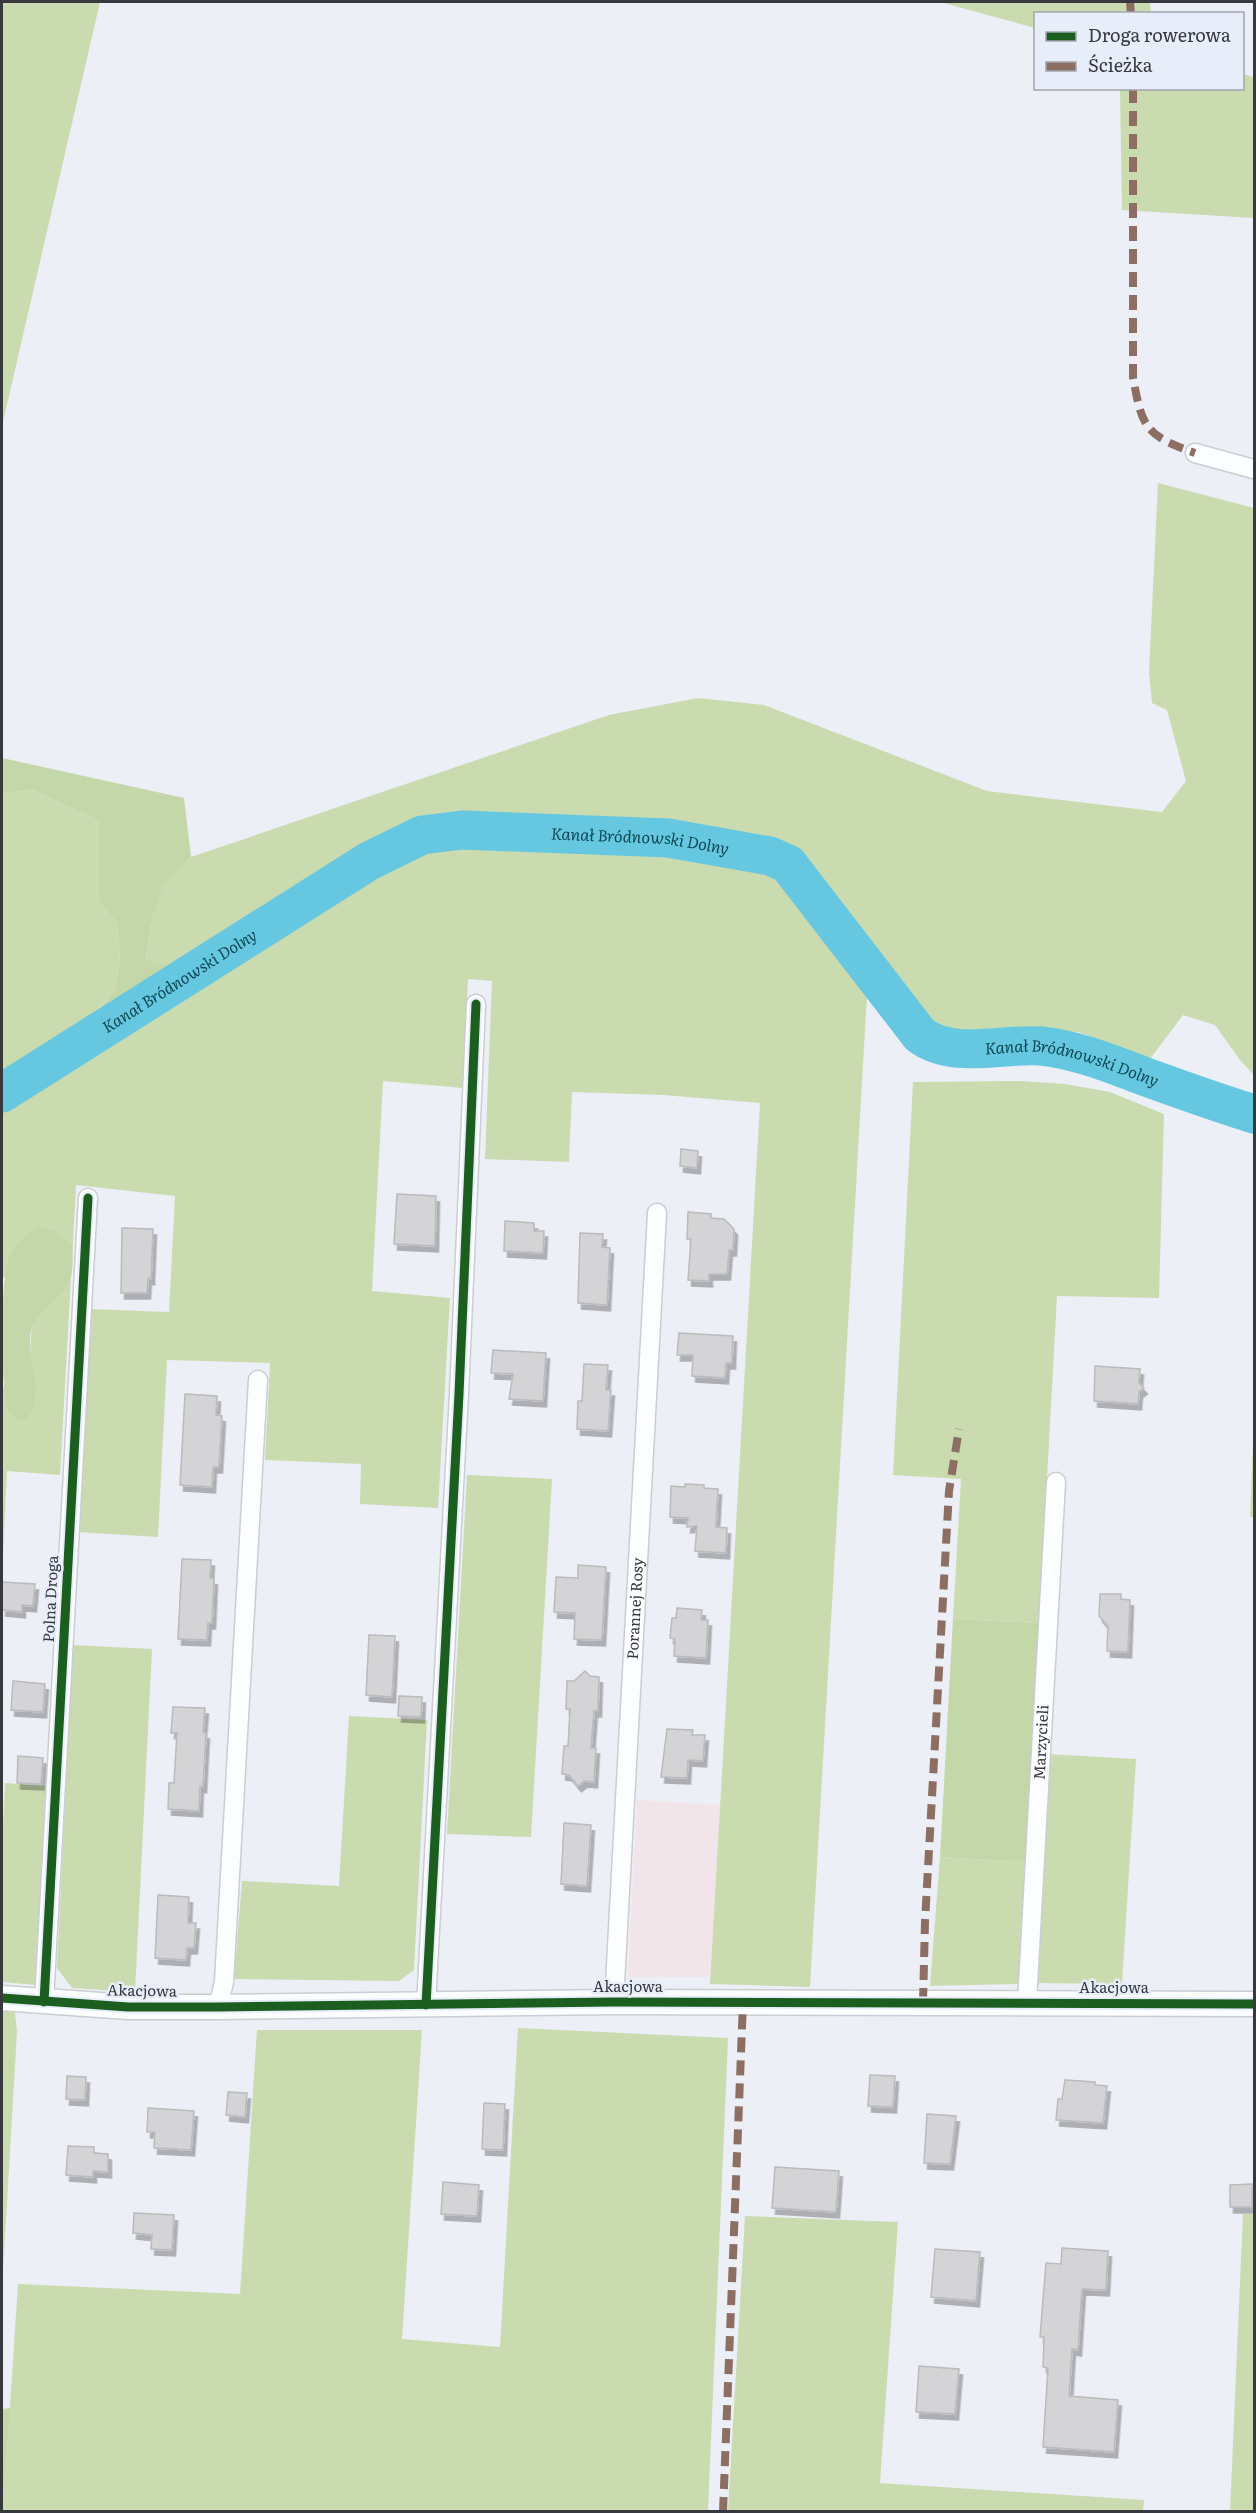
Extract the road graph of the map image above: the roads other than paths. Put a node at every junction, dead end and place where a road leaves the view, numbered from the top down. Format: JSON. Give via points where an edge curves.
{"nodes":[{"id":1,"x":1195,"y":453,"type":"dead end"},
{"id":2,"x":1254,"y":469,"type":"edge"},
{"id":3,"x":476,"y":1004,"type":"dead end"},
{"id":4,"x":88,"y":1198,"type":"dead end"},
{"id":5,"x":657,"y":1213,"type":"dead end"},
{"id":6,"x":258,"y":1380,"type":"dead end"},
{"id":7,"x":1056,"y":1482,"type":"dead end"},
{"id":8,"x":2,"y":1998,"type":"edge"},
{"id":9,"x":44,"y":2002,"type":"junction"},
{"id":10,"x":614,"y":2002,"type":"junction"},
{"id":11,"x":1027,"y":2003,"type":"junction"},
{"id":12,"x":1254,"y":2004,"type":"edge"},
{"id":13,"x":426,"y":2005,"type":"junction"},
{"id":14,"x":218,"y":2007,"type":"junction"}],
"edges":[{"from":1,"to":2,"type":"street"},
{"from":3,"to":13,"type":"street"},
{"from":4,"to":9,"type":"street","name":"Polna Droga"},
{"from":5,"to":10,"type":"street","name":"Porannej Rosy"},
{"from":6,"to":14,"type":"street","via":[[225,1970]]},
{"from":7,"to":11,"type":"street","name":"Marzycieli"},
{"from":8,"to":9,"type":"street","name":"Akacjowa"},
{"from":9,"to":14,"type":"street","name":"Akacjowa"},
{"from":10,"to":11,"type":"street","name":"Akacjowa"},
{"from":10,"to":13,"type":"street","name":"Akacjowa"},
{"from":11,"to":12,"type":"street","name":"Akacjowa"},
{"from":13,"to":14,"type":"street","name":"Akacjowa"}]}
